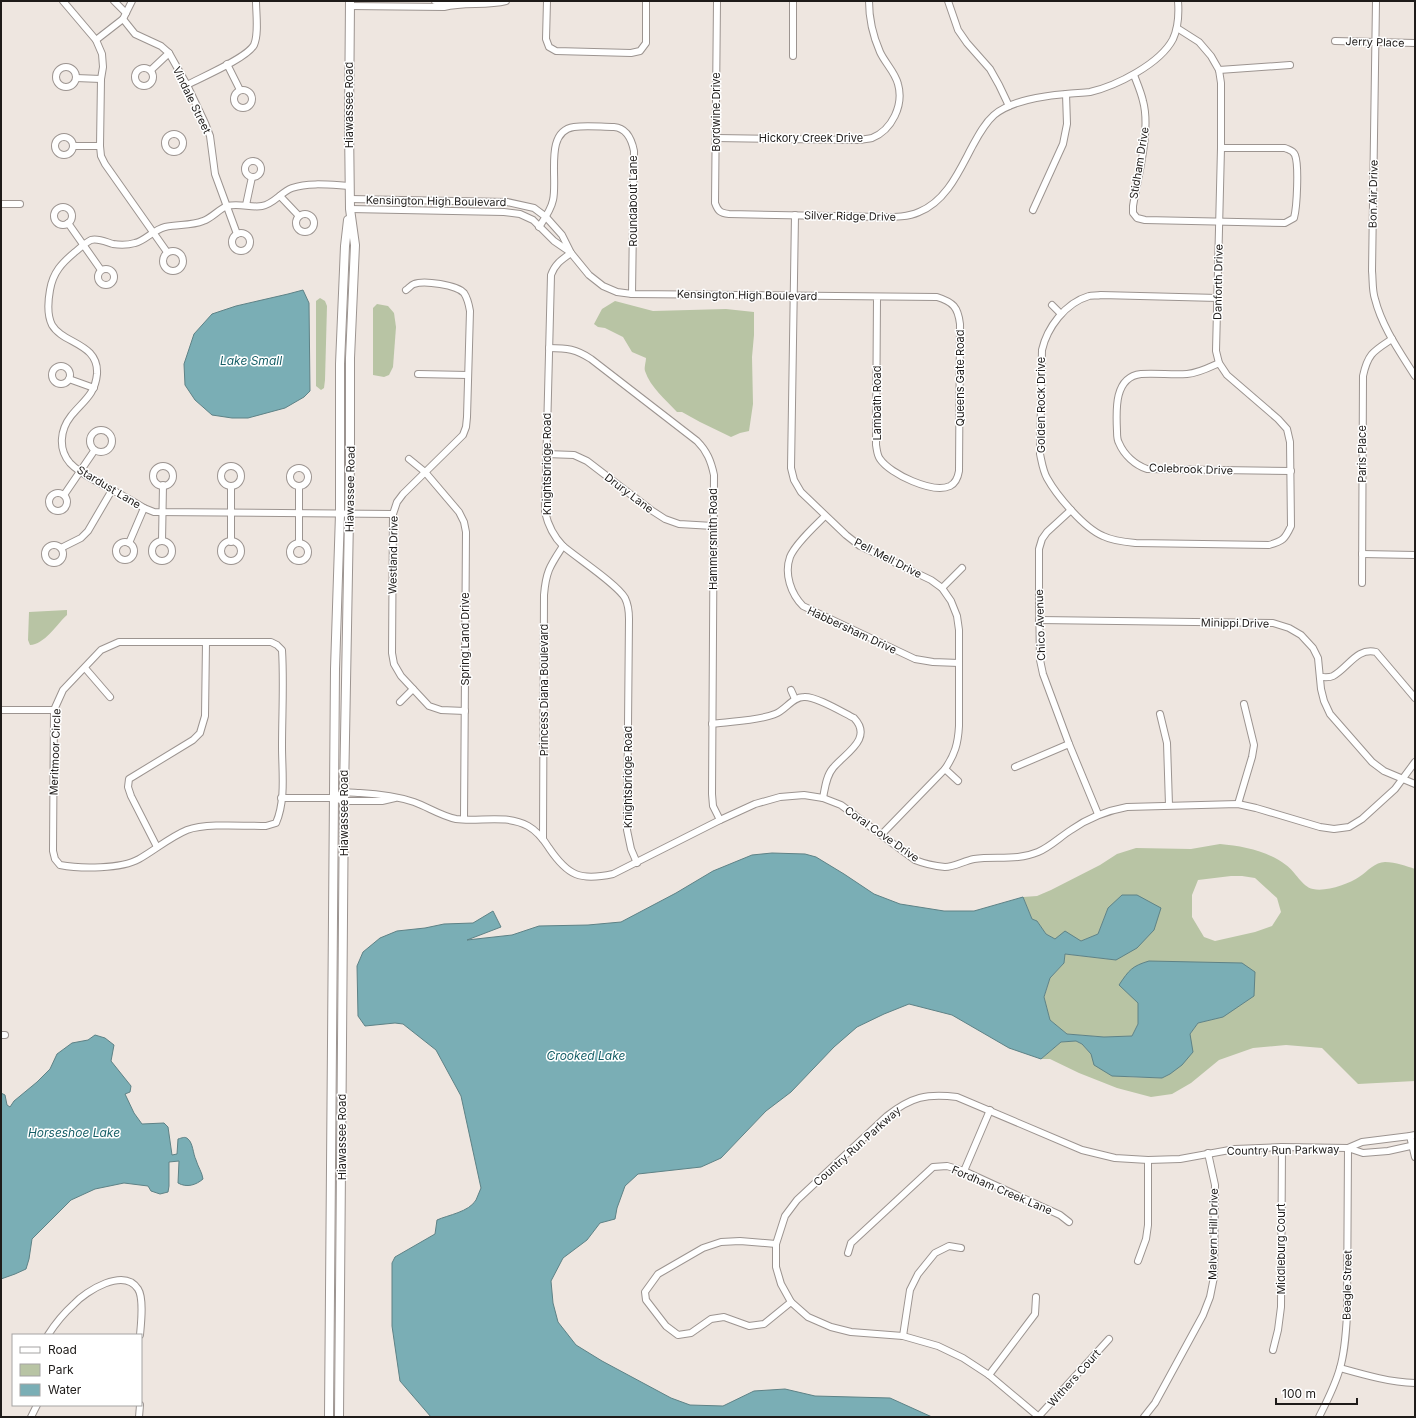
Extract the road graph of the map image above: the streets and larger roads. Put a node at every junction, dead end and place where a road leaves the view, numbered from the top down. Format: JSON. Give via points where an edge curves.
{"nodes":[{"id":1,"x":63,"y":1,"type":"edge"},
{"id":2,"x":114,"y":1,"type":"edge"},
{"id":3,"x":132,"y":1,"type":"edge"},
{"id":4,"x":256,"y":1,"type":"edge"},
{"id":5,"x":435,"y":1,"type":"edge"},
{"id":6,"x":506,"y":1,"type":"edge"},
{"id":7,"x":547,"y":1,"type":"edge"},
{"id":8,"x":646,"y":1,"type":"edge"},
{"id":9,"x":717,"y":1,"type":"edge"},
{"id":10,"x":793,"y":1,"type":"edge"},
{"id":11,"x":869,"y":1,"type":"edge"},
{"id":12,"x":948,"y":1,"type":"edge"},
{"id":13,"x":1178,"y":1,"type":"edge"},
{"id":14,"x":1376,"y":1,"type":"edge"},
{"id":15,"x":350,"y":4,"type":"edge"},
{"id":16,"x":455,"y":4,"type":"junction"},
{"id":17,"x":124,"y":16,"type":"junction"},
{"id":18,"x":1177,"y":28,"type":"junction"},
{"id":19,"x":96,"y":40,"type":"junction"},
{"id":20,"x":1335,"y":41,"type":"dead end"},
{"id":21,"x":1375,"y":42,"type":"junction"},
{"id":22,"x":1415,"y":43,"type":"edge"},
{"id":23,"x":169,"y":53,"type":"junction"},
{"id":24,"x":793,"y":56,"type":"dead end"},
{"id":25,"x":227,"y":64,"type":"junction"},
{"id":26,"x":1290,"y":65,"type":"dead end"},
{"id":27,"x":151,"y":70,"type":"dead end"},
{"id":28,"x":1219,"y":70,"type":"junction"},
{"id":29,"x":1134,"y":75,"type":"junction"},
{"id":30,"x":76,"y":78,"type":"dead end"},
{"id":31,"x":101,"y":79,"type":"junction"},
{"id":32,"x":187,"y":85,"type":"junction"},
{"id":33,"x":240,"y":90,"type":"dead end"},
{"id":34,"x":1066,"y":94,"type":"junction"},
{"id":35,"x":1009,"y":106,"type":"junction"},
{"id":36,"x":716,"y":138,"type":"junction"},
{"id":37,"x":73,"y":146,"type":"dead end"},
{"id":38,"x":100,"y":146,"type":"junction"},
{"id":39,"x":1221,"y":148,"type":"junction"},
{"id":40,"x":252,"y":177,"type":"dead end"},
{"id":41,"x":350,"y":186,"type":"junction"},
{"id":42,"x":280,"y":196,"type":"junction"},
{"id":43,"x":350,"y":200,"type":"junction"},
{"id":44,"x":1,"y":204,"type":"edge"},
{"id":45,"x":20,"y":204,"type":"dead end"},
{"id":46,"x":246,"y":205,"type":"junction"},
{"id":47,"x":227,"y":206,"type":"junction"},
{"id":48,"x":350,"y":210,"type":"junction"},
{"id":49,"x":1033,"y":210,"type":"dead end"},
{"id":50,"x":728,"y":214,"type":"joint"},
{"id":51,"x":795,"y":215,"type":"junction"},
{"id":52,"x":299,"y":216,"type":"dead end"},
{"id":53,"x":546,"y":217,"type":"junction"},
{"id":54,"x":1219,"y":221,"type":"junction"},
{"id":55,"x":68,"y":223,"type":"dead end"},
{"id":56,"x":539,"y":226,"type":"junction"},
{"id":57,"x":153,"y":231,"type":"junction"},
{"id":58,"x":237,"y":234,"type":"dead end"},
{"id":59,"x":84,"y":244,"type":"junction"},
{"id":60,"x":167,"y":252,"type":"dead end"},
{"id":61,"x":571,"y":253,"type":"junction"},
{"id":62,"x":101,"y":270,"type":"dead end"},
{"id":63,"x":406,"y":290,"type":"dead end"},
{"id":64,"x":632,"y":294,"type":"junction"},
{"id":65,"x":794,"y":296,"type":"junction"},
{"id":66,"x":877,"y":297,"type":"junction"},
{"id":67,"x":937,"y":297,"type":"joint"},
{"id":68,"x":1218,"y":298,"type":"junction"},
{"id":69,"x":1052,"y":305,"type":"dead end"},
{"id":70,"x":1061,"y":314,"type":"junction"},
{"id":71,"x":1392,"y":339,"type":"junction"},
{"id":72,"x":549,"y":348,"type":"junction"},
{"id":73,"x":1219,"y":363,"type":"junction"},
{"id":74,"x":418,"y":374,"type":"dead end"},
{"id":75,"x":468,"y":375,"type":"junction"},
{"id":76,"x":1415,"y":376,"type":"edge"},
{"id":77,"x":69,"y":378,"type":"dead end"},
{"id":78,"x":94,"y":388,"type":"junction"},
{"id":79,"x":94,"y":451,"type":"dead end"},
{"id":80,"x":546,"y":454,"type":"junction"},
{"id":81,"x":409,"y":459,"type":"dead end"},
{"id":82,"x":959,"y":471,"type":"joint"},
{"id":83,"x":1292,"y":471,"type":"junction"},
{"id":84,"x":80,"y":472,"type":"junction"},
{"id":85,"x":425,"y":472,"type":"junction"},
{"id":86,"x":163,"y":485,"type":"dead end"},
{"id":87,"x":231,"y":486,"type":"dead end"},
{"id":88,"x":299,"y":486,"type":"dead end"},
{"id":89,"x":112,"y":490,"type":"junction"},
{"id":90,"x":64,"y":495,"type":"dead end"},
{"id":91,"x":144,"y":508,"type":"junction"},
{"id":92,"x":1071,"y":510,"type":"junction"},
{"id":93,"x":162,"y":513,"type":"junction"},
{"id":94,"x":231,"y":513,"type":"junction"},
{"id":95,"x":350,"y":513,"type":"junction"},
{"id":96,"x":299,"y":514,"type":"junction"},
{"id":97,"x":340,"y":514,"type":"junction"},
{"id":98,"x":393,"y":514,"type":"junction"},
{"id":99,"x":825,"y":516,"type":"junction"},
{"id":100,"x":714,"y":526,"type":"junction"},
{"id":101,"x":162,"y":541,"type":"dead end"},
{"id":102,"x":231,"y":542,"type":"dead end"},
{"id":103,"x":129,"y":543,"type":"dead end"},
{"id":104,"x":299,"y":543,"type":"dead end"},
{"id":105,"x":563,"y":546,"type":"junction"},
{"id":106,"x":61,"y":548,"type":"dead end"},
{"id":107,"x":1362,"y":554,"type":"junction"},
{"id":108,"x":1415,"y":555,"type":"edge"},
{"id":109,"x":962,"y":568,"type":"dead end"},
{"id":110,"x":1362,"y":583,"type":"dead end"},
{"id":111,"x":942,"y":588,"type":"junction"},
{"id":112,"x":1039,"y":620,"type":"junction"},
{"id":113,"x":206,"y":642,"type":"junction"},
{"id":114,"x":959,"y":663,"type":"junction"},
{"id":115,"x":85,"y":668,"type":"junction"},
{"id":116,"x":1320,"y":677,"type":"junction"},
{"id":117,"x":413,"y":689,"type":"junction"},
{"id":118,"x":791,"y":690,"type":"dead end"},
{"id":119,"x":110,"y":697,"type":"dead end"},
{"id":120,"x":1415,"y":698,"type":"edge"},
{"id":121,"x":795,"y":699,"type":"junction"},
{"id":122,"x":400,"y":702,"type":"dead end"},
{"id":123,"x":1244,"y":704,"type":"dead end"},
{"id":124,"x":1,"y":710,"type":"edge"},
{"id":125,"x":54,"y":710,"type":"junction"},
{"id":126,"x":465,"y":711,"type":"junction"},
{"id":127,"x":1160,"y":714,"type":"dead end"},
{"id":128,"x":712,"y":724,"type":"junction"},
{"id":129,"x":1069,"y":744,"type":"junction"},
{"id":130,"x":1415,"y":762,"type":"edge"},
{"id":131,"x":1015,"y":767,"type":"dead end"},
{"id":132,"x":945,"y":769,"type":"junction"},
{"id":133,"x":1402,"y":780,"type":"junction"},
{"id":134,"x":958,"y":782,"type":"dead end"},
{"id":135,"x":1415,"y":784,"type":"edge"},
{"id":136,"x":344,"y":797,"type":"junction"},
{"id":137,"x":281,"y":798,"type":"junction"},
{"id":138,"x":334,"y":798,"type":"junction"},
{"id":139,"x":823,"y":798,"type":"junction"},
{"id":140,"x":1238,"y":804,"type":"junction"},
{"id":141,"x":1169,"y":806,"type":"junction"},
{"id":142,"x":1098,"y":814,"type":"junction"},
{"id":143,"x":464,"y":819,"type":"junction"},
{"id":144,"x":720,"y":820,"type":"junction"},
{"id":145,"x":881,"y":835,"type":"junction"},
{"id":146,"x":543,"y":839,"type":"junction"},
{"id":147,"x":157,"y":847,"type":"junction"},
{"id":148,"x":637,"y":863,"type":"junction"},
{"id":149,"x":333,"y":912,"type":"junction"},
{"id":150,"x":343,"y":912,"type":"junction"},
{"id":151,"x":990,"y":1110,"type":"junction"},
{"id":152,"x":1413,"y":1136,"type":"edge"},
{"id":153,"x":1414,"y":1146,"type":"edge"},
{"id":154,"x":1282,"y":1147,"type":"junction"},
{"id":155,"x":1348,"y":1148,"type":"junction"},
{"id":156,"x":1208,"y":1153,"type":"junction"},
{"id":157,"x":332,"y":1157,"type":"junction"},
{"id":158,"x":342,"y":1157,"type":"junction"},
{"id":159,"x":1415,"y":1157,"type":"edge"},
{"id":160,"x":1148,"y":1160,"type":"junction"},
{"id":161,"x":964,"y":1171,"type":"junction"},
{"id":162,"x":1069,"y":1222,"type":"dead end"},
{"id":163,"x":331,"y":1228,"type":"junction"},
{"id":164,"x":341,"y":1228,"type":"junction"},
{"id":165,"x":776,"y":1244,"type":"junction"},
{"id":166,"x":961,"y":1248,"type":"dead end"},
{"id":167,"x":848,"y":1253,"type":"dead end"},
{"id":168,"x":1138,"y":1261,"type":"dead end"},
{"id":169,"x":1036,"y":1297,"type":"dead end"},
{"id":170,"x":791,"y":1302,"type":"junction"},
{"id":171,"x":49,"y":1334,"type":"edge"},
{"id":172,"x":140,"y":1334,"type":"edge"},
{"id":173,"x":902,"y":1336,"type":"junction"},
{"id":174,"x":1109,"y":1339,"type":"dead end"},
{"id":175,"x":1273,"y":1350,"type":"dead end"},
{"id":176,"x":1340,"y":1368,"type":"junction"},
{"id":177,"x":989,"y":1375,"type":"junction"},
{"id":178,"x":1415,"y":1383,"type":"edge"},
{"id":179,"x":36,"y":1406,"type":"edge"},
{"id":180,"x":140,"y":1406,"type":"edge"},
{"id":181,"x":31,"y":1417,"type":"edge"},
{"id":182,"x":139,"y":1417,"type":"edge"},
{"id":183,"x":330,"y":1417,"type":"edge"},
{"id":184,"x":339,"y":1417,"type":"edge"},
{"id":185,"x":1039,"y":1417,"type":"edge"},
{"id":186,"x":1144,"y":1417,"type":"edge"},
{"id":187,"x":1319,"y":1417,"type":"edge"}],
"edges":[{"from":1,"to":19,"type":"street"},
{"from":2,"to":17,"type":"street","name":"Vindale Street"},
{"from":3,"to":17,"type":"street"},
{"from":4,"to":25,"type":"street","via":[[254,45],[241,57]]},
{"from":5,"to":16,"type":"street"},
{"from":6,"to":16,"type":"street","via":[[490,4]]},
{"from":7,"to":8,"type":"street","via":[[546,39],[549,47],[556,51],[631,53],[640,51],[646,43]]},
{"from":9,"to":36,"type":"street","name":"Bordwine Drive"},
{"from":10,"to":24,"type":"street"},
{"from":11,"to":36,"type":"street","name":"Hickory Creek Drive","via":[[872,31],[880,52],[898,83],[900,94],[894,119],[884,130],[873,138],[860,140]]},
{"from":12,"to":35,"type":"street","via":[[958,30],[990,69]]},
{"from":13,"to":18,"type":"street","name":"Silver Ridge Drive"},
{"from":14,"to":21,"type":"street","name":"Bon Air Drive"},
{"from":15,"to":16,"type":"street","via":[[444,7]]},
{"from":15,"to":41,"type":"street","name":"Hiawassee Road"},
{"from":17,"to":19,"type":"street"},
{"from":17,"to":23,"type":"street","name":"Vindale Street","via":[[134,34],[161,46]]},
{"from":18,"to":28,"type":"street","name":"Danforth Drive","via":[[1199,42]]},
{"from":18,"to":29,"type":"street","name":"Silver Ridge Drive","via":[[1162,54]]},
{"from":19,"to":31,"type":"street","via":[[102,54]]},
{"from":20,"to":21,"type":"street","name":"Jerry Place"},
{"from":21,"to":22,"type":"street","name":"Jerry Place"},
{"from":21,"to":71,"type":"street","name":"Bon Air Drive","via":[[1372,271],[1374,297],[1379,314]]},
{"from":23,"to":27,"type":"street"},
{"from":23,"to":32,"type":"street","name":"Vindale Street"},
{"from":25,"to":32,"type":"street"},
{"from":25,"to":33,"type":"street"},
{"from":26,"to":28,"type":"street"},
{"from":28,"to":39,"type":"street","name":"Danforth Drive"},
{"from":29,"to":34,"type":"street","name":"Silver Ridge Drive","via":[[1089,92]]},
{"from":29,"to":54,"type":"street","name":"Stidham Drive","via":[[1143,101],[1146,131],[1133,213],[1137,218],[1145,220]]},
{"from":30,"to":31,"type":"street"},
{"from":31,"to":38,"type":"street"},
{"from":32,"to":47,"type":"street","name":"Vindale Street","via":[[206,123],[215,174]]},
{"from":34,"to":35,"type":"street","name":"Silver Ridge Drive","via":[[1035,98]]},
{"from":34,"to":49,"type":"street","via":[[1067,124],[1063,144]]},
{"from":35,"to":51,"type":"street","name":"Silver Ridge Drive","via":[[994,115],[984,126],[942,195],[919,212],[901,217]]},
{"from":36,"to":50,"type":"street","name":"Bordwine Drive","via":[[715,203],[718,210]]},
{"from":37,"to":38,"type":"street"},
{"from":38,"to":57,"type":"street","via":[[105,164]]},
{"from":39,"to":54,"type":"street","name":"Danforth Drive"},
{"from":39,"to":54,"type":"street","via":[[1291,150],[1297,163],[1296,210],[1294,218],[1285,223]]},
{"from":40,"to":46,"type":"street"},
{"from":41,"to":42,"type":"street","via":[[306,185],[291,188]]},
{"from":41,"to":43,"type":"street","name":"Hiawassee Road"},
{"from":42,"to":46,"type":"street","via":[[262,206]]},
{"from":42,"to":52,"type":"street"},
{"from":43,"to":48,"type":"street","name":"Hiawassee Road"},
{"from":43,"to":53,"type":"street","name":"Kensington High Boulevard","via":[[507,202],[534,208]]},
{"from":44,"to":45,"type":"street"},
{"from":46,"to":47,"type":"street"},
{"from":47,"to":57,"type":"street","via":[[205,221]]},
{"from":47,"to":58,"type":"street","name":"Vindale Street"},
{"from":48,"to":56,"type":"street","name":"Kensington High Boulevard","via":[[504,212],[520,214]]},
{"from":48,"to":95,"type":"street","name":"Hiawassee Road","via":[[355,245],[350,358]]},
{"from":48,"to":97,"type":"street","name":"Hiawassee Road","via":[[345,246],[340,364]]},
{"from":50,"to":51,"type":"street","name":"Silver Ridge Drive"},
{"from":51,"to":65,"type":"street","name":"Pell Mell Drive"},
{"from":53,"to":56,"type":"street","name":"Roundabout Lane"},
{"from":53,"to":61,"type":"street","name":"Kensington High Boulevard","via":[[562,235]]},
{"from":53,"to":64,"type":"street","name":"Roundabout Lane","via":[[554,198],[555,147],[563,131],[574,127],[610,127],[626,132],[632,141],[634,151]]},
{"from":54,"to":68,"type":"street","name":"Danforth Drive"},
{"from":55,"to":59,"type":"street"},
{"from":56,"to":61,"type":"street","name":"Kensington High Boulevard"},
{"from":57,"to":59,"type":"street","via":[[137,243],[126,245],[92,240]]},
{"from":57,"to":60,"type":"street"},
{"from":59,"to":62,"type":"street"},
{"from":59,"to":78,"type":"street","name":"Stardust Lane","via":[[62,263],[53,276],[48,316],[52,326],[86,349],[94,358],[97,371]]},
{"from":61,"to":64,"type":"street","name":"Kensington High Boulevard","via":[[589,275],[603,286]]},
{"from":61,"to":72,"type":"street","name":"Knightsbridge Road","via":[[554,267],[551,275]]},
{"from":63,"to":75,"type":"street","name":"Westland Drive","via":[[415,284],[441,283],[464,293],[470,311]]},
{"from":64,"to":65,"type":"street","name":"Kensington High Boulevard"},
{"from":65,"to":66,"type":"street","name":"Kensington High Boulevard"},
{"from":65,"to":99,"type":"street","name":"Pell Mell Drive","via":[[791,468],[801,492]]},
{"from":66,"to":67,"type":"street","name":"Kensington High Boulevard"},
{"from":66,"to":82,"type":"street","name":"Lambath Road","via":[[877,453],[881,461],[896,472],[915,482],[933,487],[951,486]]},
{"from":67,"to":82,"type":"street","name":"Queens Gate Road","via":[[954,306],[959,314]]},
{"from":68,"to":70,"type":"street","name":"Golden Rock Drive","via":[[1088,296]]},
{"from":68,"to":73,"type":"street","name":"Danforth Drive","via":[[1216,351]]},
{"from":69,"to":70,"type":"street"},
{"from":70,"to":92,"type":"street","name":"Golden Rock Drive","via":[[1049,329],[1042,350],[1040,454],[1047,478]]},
{"from":71,"to":76,"type":"street","name":"Bon Air Drive"},
{"from":71,"to":107,"type":"street","name":"Paris Place","via":[[1373,352],[1366,363],[1363,376]]},
{"from":72,"to":80,"type":"street","name":"Knightsbridge Road"},
{"from":72,"to":100,"type":"street","name":"Hammersmith Road","via":[[566,348],[586,355],[705,448],[714,475]]},
{"from":73,"to":83,"type":"street","via":[[1227,375],[1286,429],[1290,442]]},
{"from":73,"to":83,"type":"street","name":"Colebrook Drive","via":[[1187,374],[1140,374],[1129,378],[1122,384],[1119,393],[1116,420],[1118,442],[1130,458],[1147,469]]},
{"from":74,"to":75,"type":"street"},
{"from":75,"to":85,"type":"street","name":"Westland Drive","via":[[467,417],[463,435]]},
{"from":77,"to":78,"type":"street"},
{"from":78,"to":84,"type":"street","name":"Stardust Lane","via":[[70,417],[61,440],[64,453]]},
{"from":79,"to":84,"type":"street"},
{"from":80,"to":100,"type":"street","name":"Drury Lane","via":[[574,455],[587,461],[665,519],[679,524]]},
{"from":80,"to":105,"type":"street","name":"Knightsbridge Road","via":[[545,512],[552,532]]},
{"from":81,"to":85,"type":"street","name":"Spring Land Drive"},
{"from":83,"to":92,"type":"street","name":"Golden Rock Drive","via":[[1291,526],[1281,542],[1269,545],[1118,541],[1092,529]]},
{"from":84,"to":89,"type":"street","name":"Stardust Lane"},
{"from":84,"to":90,"type":"street"},
{"from":85,"to":98,"type":"street","name":"Westland Drive","via":[[403,494]]},
{"from":85,"to":126,"type":"street","name":"Spring Land Drive","via":[[459,512],[465,527]]},
{"from":86,"to":93,"type":"street"},
{"from":87,"to":94,"type":"street"},
{"from":88,"to":96,"type":"street"},
{"from":89,"to":91,"type":"street","name":"Stardust Lane"},
{"from":89,"to":106,"type":"street","via":[[88,531],[81,538]]},
{"from":91,"to":93,"type":"street","name":"Stardust Lane"},
{"from":91,"to":103,"type":"street"},
{"from":92,"to":112,"type":"street","name":"Chico Avenue","via":[[1042,539]]},
{"from":93,"to":94,"type":"street","name":"Stardust Lane"},
{"from":93,"to":101,"type":"street"},
{"from":94,"to":96,"type":"street","name":"Stardust Lane"},
{"from":94,"to":102,"type":"street"},
{"from":95,"to":97,"type":"street","name":"Stardust Lane"},
{"from":95,"to":98,"type":"street","name":"Stardust Lane"},
{"from":95,"to":136,"type":"street","name":"Hiawassee Road"},
{"from":96,"to":97,"type":"street","name":"Stardust Lane"},
{"from":96,"to":104,"type":"street"},
{"from":97,"to":138,"type":"street","name":"Hiawassee Road"},
{"from":98,"to":117,"type":"street","name":"Westland Drive","via":[[392,653],[394,664],[401,676]]},
{"from":99,"to":111,"type":"street","name":"Pell Mell Drive","via":[[860,546],[931,580]]},
{"from":99,"to":114,"type":"street","name":"Habbersham Drive","via":[[790,557],[788,578],[796,599],[803,606],[915,659]]},
{"from":100,"to":128,"type":"street","name":"Hammersmith Road"},
{"from":105,"to":146,"type":"street","name":"Princess Diana Boulevard","via":[[549,567],[544,595]]},
{"from":105,"to":148,"type":"street","name":"Knightsbridge Road","via":[[618,589],[625,598],[628,609],[627,830],[628,841]]},
{"from":107,"to":108,"type":"street"},
{"from":107,"to":110,"type":"street","name":"Paris Place"},
{"from":109,"to":111,"type":"street"},
{"from":111,"to":114,"type":"street","name":"Pell Mell Drive","via":[[957,616]]},
{"from":112,"to":116,"type":"street","name":"Minippi Drive","via":[[1273,623],[1301,635],[1313,648],[1318,658]]},
{"from":112,"to":129,"type":"street","name":"Chico Avenue","via":[[1043,674]]},
{"from":113,"to":115,"type":"street","name":"Meritmoor Circle","via":[[119,642],[102,650]]},
{"from":113,"to":137,"type":"street","name":"Meritmoor Circle","via":[[271,642],[282,650]]},
{"from":113,"to":147,"type":"street","via":[[205,716],[200,733],[193,740],[129,779],[131,796]]},
{"from":114,"to":132,"type":"street","name":"Pell Mell Drive","via":[[958,742]]},
{"from":115,"to":119,"type":"street"},
{"from":115,"to":125,"type":"street","name":"Meritmoor Circle","via":[[63,690]]},
{"from":116,"to":120,"type":"street","via":[[1332,677],[1363,652],[1376,652]]},
{"from":116,"to":133,"type":"street","name":"Minippi Drive","via":[[1324,701],[1330,714],[1372,762]]},
{"from":117,"to":122,"type":"street"},
{"from":117,"to":126,"type":"street","name":"Westland Drive","via":[[429,706],[441,710]]},
{"from":118,"to":121,"type":"street"},
{"from":121,"to":128,"type":"street","via":[[777,714]]},
{"from":121,"to":139,"type":"street","via":[[803,696],[812,697],[854,718],[860,728],[857,745],[833,768]]},
{"from":123,"to":140,"type":"street","via":[[1254,746]]},
{"from":124,"to":125,"type":"street"},
{"from":125,"to":147,"type":"street","name":"Meritmoor Circle","via":[[55,859],[60,865],[69,867],[115,866],[128,864]]},
{"from":126,"to":143,"type":"street","name":"Spring Land Drive"},
{"from":127,"to":141,"type":"street","via":[[1167,743]]},
{"from":128,"to":144,"type":"street","name":"Hammersmith Road","via":[[713,806]]},
{"from":129,"to":131,"type":"street"},
{"from":129,"to":142,"type":"street","name":"Chico Avenue"},
{"from":130,"to":133,"type":"street","name":"Coral Cove Drive"},
{"from":132,"to":134,"type":"street"},
{"from":132,"to":145,"type":"street","name":"Pell Mell Drive"},
{"from":133,"to":135,"type":"street","name":"Minippi Drive"},
{"from":133,"to":140,"type":"street","name":"Coral Cove Drive","via":[[1362,819],[1349,827],[1320,827]]},
{"from":136,"to":138,"type":"street","name":"Coral Cove Drive"},
{"from":136,"to":143,"type":"street","name":"Coral Cove Drive","via":[[382,801],[397,798],[448,817]]},
{"from":136,"to":150,"type":"street","name":"Hiawassee Road"},
{"from":137,"to":138,"type":"street","name":"Coral Cove Drive"},
{"from":137,"to":147,"type":"street","name":"Meritmoor Circle","via":[[276,823],[266,826],[201,827],[186,831]]},
{"from":138,"to":149,"type":"street","name":"Hiawassee Road"},
{"from":139,"to":144,"type":"street","name":"Coral Cove Drive","via":[[804,795],[780,797],[755,804]]},
{"from":139,"to":145,"type":"street","name":"Coral Cove Drive","via":[[841,805]]},
{"from":140,"to":141,"type":"street","name":"Coral Cove Drive"},
{"from":141,"to":142,"type":"street","name":"Coral Cove Drive","via":[[1127,807]]},
{"from":142,"to":145,"type":"street","name":"Coral Cove Drive","via":[[1038,852],[1015,858],[974,859],[947,867],[915,860]]},
{"from":143,"to":146,"type":"street","name":"Coral Cove Drive","via":[[515,821],[529,827]]},
{"from":144,"to":148,"type":"street","name":"Coral Cove Drive"},
{"from":146,"to":148,"type":"street","name":"Coral Cove Drive","via":[[560,863],[584,877],[613,874]]},
{"from":149,"to":150,"type":"street"},
{"from":149,"to":157,"type":"street","name":"Hiawassee Road"},
{"from":150,"to":158,"type":"street","name":"Hiawassee Road"},
{"from":151,"to":160,"type":"street","name":"Country Run Parkway","via":[[1082,1150],[1115,1158]]},
{"from":151,"to":161,"type":"street"},
{"from":151,"to":165,"type":"street","name":"Country Run Parkway","via":[[957,1097],[939,1095],[921,1097],[902,1105],[797,1200],[785,1216]]},
{"from":152,"to":153,"type":"street"},
{"from":152,"to":155,"type":"street","name":"Country Run Parkway","via":[[1362,1142]]},
{"from":153,"to":155,"type":"street","name":"Country Run Parkway","via":[[1363,1153]]},
{"from":153,"to":159,"type":"street"},
{"from":154,"to":155,"type":"street","name":"Country Run Parkway"},
{"from":154,"to":156,"type":"street","name":"Country Run Parkway"},
{"from":154,"to":175,"type":"street","name":"Middleburg Court","via":[[1281,1307]]},
{"from":155,"to":176,"type":"street","name":"Beagle Street","via":[[1347,1315]]},
{"from":156,"to":160,"type":"street","name":"Country Run Parkway","via":[[1180,1159]]},
{"from":156,"to":186,"type":"street","name":"Malvern Hill Drive","via":[[1215,1185],[1214,1277],[1210,1297],[1203,1315],[1155,1403]]},
{"from":157,"to":158,"type":"street"},
{"from":157,"to":163,"type":"street","name":"Hiawassee Road"},
{"from":158,"to":164,"type":"street","name":"Hiawassee Road"},
{"from":160,"to":168,"type":"street","via":[[1148,1225]]},
{"from":161,"to":162,"type":"street","name":"Fordham Creek Lane","via":[[1060,1215]]},
{"from":161,"to":167,"type":"street","name":"Fordham Creek Lane","via":[[947,1166],[933,1167],[851,1243]]},
{"from":163,"to":164,"type":"street"},
{"from":163,"to":183,"type":"street","name":"Hiawassee Road"},
{"from":164,"to":184,"type":"street","name":"Hiawassee Road"},
{"from":165,"to":170,"type":"street","name":"Country Run Parkway","via":[[776,1267],[781,1284]]},
{"from":165,"to":170,"type":"street","via":[[721,1242],[703,1248],[658,1274],[645,1292],[646,1300],[666,1326],[678,1335],[691,1333],[711,1319],[724,1317],[749,1326],[764,1324]]},
{"from":166,"to":173,"type":"street","via":[[949,1246],[936,1253],[918,1274],[910,1290]]},
{"from":169,"to":177,"type":"street","via":[[1035,1314]]},
{"from":170,"to":173,"type":"street","name":"Country Run Parkway","via":[[808,1317],[831,1327],[851,1332]]},
{"from":171,"to":172,"type":"street","via":[[74,1303],[105,1284],[117,1280],[134,1284],[139,1290]]},
{"from":173,"to":177,"type":"street","name":"Country Run Parkway","via":[[938,1346],[964,1358]]},
{"from":174,"to":185,"type":"street","name":"Withers Court"},
{"from":176,"to":178,"type":"street","via":[[1371,1377]]},
{"from":176,"to":187,"type":"street","name":"Beagle Street"},
{"from":177,"to":185,"type":"street","name":"Country Run Parkway"},
{"from":179,"to":181,"type":"street"},
{"from":180,"to":182,"type":"street"}]}
